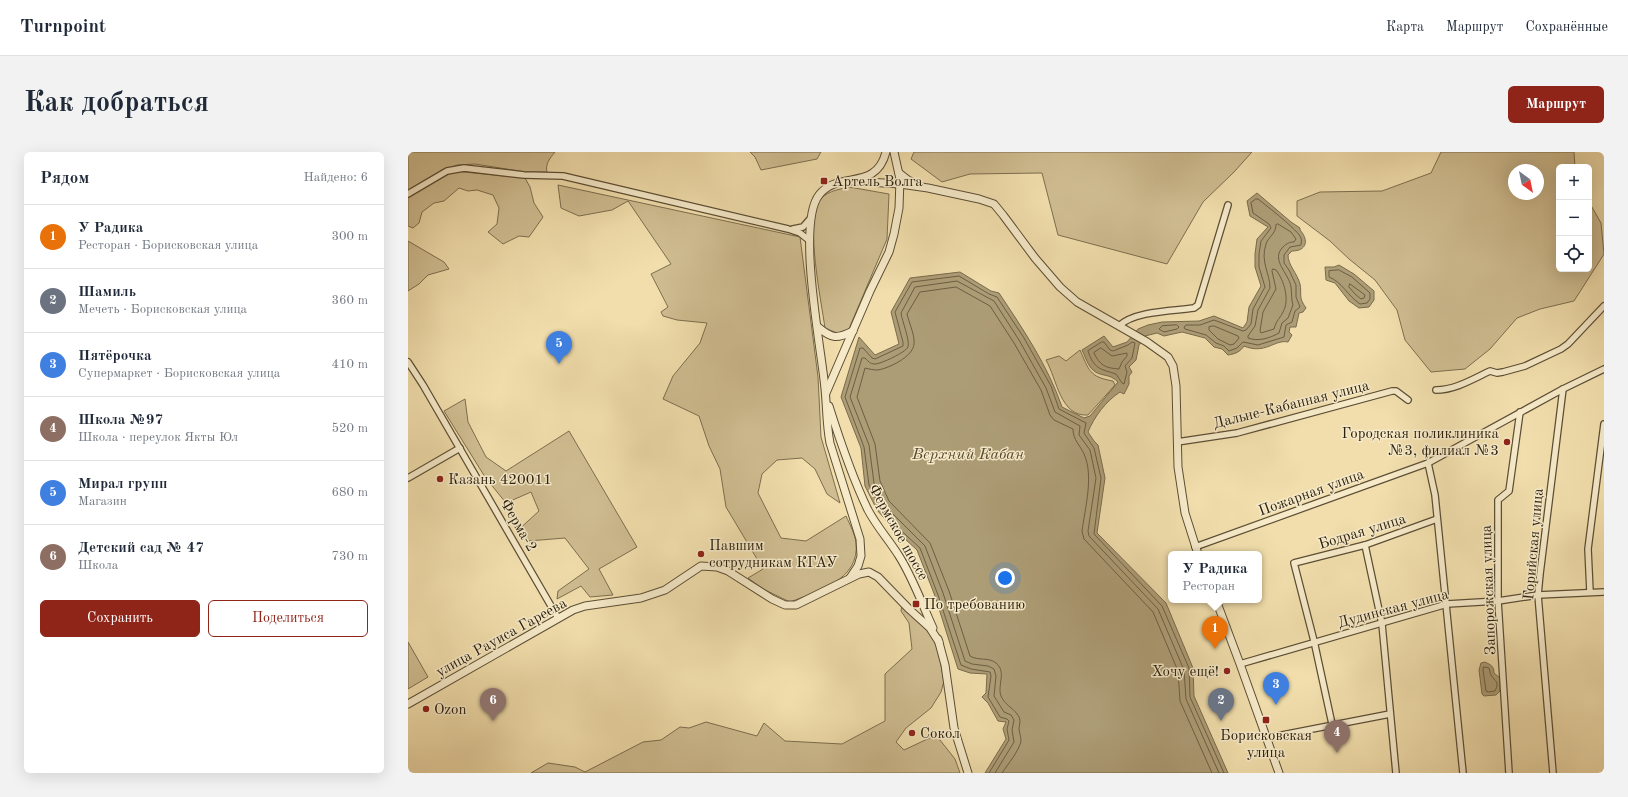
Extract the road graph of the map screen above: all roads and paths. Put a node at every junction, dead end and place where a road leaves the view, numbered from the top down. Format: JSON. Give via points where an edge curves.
{"nodes":[{"id":1,"x":886,"y":152,"type":"edge"},
{"id":2,"x":894,"y":152,"type":"edge"},
{"id":3,"x":899,"y":173,"type":"junction"},
{"id":4,"x":850,"y":181,"type":"junction"},
{"id":5,"x":900,"y":184,"type":"junction"},
{"id":6,"x":928,"y":188,"type":"junction"},
{"id":7,"x":408,"y":194,"type":"edge"},
{"id":8,"x":1228,"y":205,"type":"dead end"},
{"id":9,"x":810,"y":219,"type":"junction"},
{"id":10,"x":788,"y":229,"type":"junction"},
{"id":11,"x":810,"y":241,"type":"junction"},
{"id":12,"x":1604,"y":306,"type":"edge"},
{"id":13,"x":1119,"y":326,"type":"junction"},
{"id":14,"x":818,"y":327,"type":"junction"},
{"id":15,"x":853,"y":331,"type":"junction"},
{"id":16,"x":408,"y":362,"type":"edge"},
{"id":17,"x":1604,"y":369,"type":"edge"},
{"id":18,"x":1563,"y":389,"type":"junction"},
{"id":19,"x":1436,"y":390,"type":"dead end"},
{"id":20,"x":826,"y":395,"type":"junction"},
{"id":21,"x":1408,"y":400,"type":"dead end"},
{"id":22,"x":1520,"y":412,"type":"junction"},
{"id":23,"x":1604,"y":424,"type":"edge"},
{"id":24,"x":1177,"y":442,"type":"junction"},
{"id":25,"x":460,"y":448,"type":"junction"},
{"id":26,"x":1428,"y":463,"type":"junction"},
{"id":27,"x":408,"y":478,"type":"edge"},
{"id":28,"x":1437,"y":519,"type":"junction"},
{"id":29,"x":1365,"y":545,"type":"junction"},
{"id":30,"x":1195,"y":547,"type":"junction"},
{"id":31,"x":1197,"y":551,"type":"edge"},
{"id":32,"x":850,"y":578,"type":"junction"},
{"id":33,"x":1590,"y":592,"type":"junction"},
{"id":34,"x":1604,"y":592,"type":"edge"},
{"id":35,"x":1538,"y":595,"type":"junction"},
{"id":36,"x":1498,"y":601,"type":"junction"},
{"id":37,"x":1217,"y":603,"type":"edge"},
{"id":38,"x":1447,"y":604,"type":"junction"},
{"id":39,"x":558,"y":618,"type":"junction"},
{"id":40,"x":1382,"y":624,"type":"junction"},
{"id":41,"x":1314,"y":641,"type":"junction"},
{"id":42,"x":939,"y":642,"type":"junction"},
{"id":43,"x":1240,"y":664,"type":"junction"},
{"id":44,"x":408,"y":704,"type":"edge"},
{"id":45,"x":1390,"y":714,"type":"junction"},
{"id":46,"x":1332,"y":724,"type":"junction"},
{"id":47,"x":1266,"y":738,"type":"junction"},
{"id":48,"x":968,"y":773,"type":"edge"},
{"id":49,"x":1279,"y":773,"type":"edge"},
{"id":50,"x":1396,"y":773,"type":"edge"},
{"id":51,"x":1463,"y":773,"type":"edge"},
{"id":52,"x":1509,"y":773,"type":"edge"},
{"id":53,"x":1553,"y":773,"type":"edge"}],
"edges":[{"from":1,"to":4,"type":"street","name":"Фермское шоссе","via":[[875,172]]},
{"from":2,"to":3,"type":"street","name":"Фермское шоссе"},
{"from":3,"to":5,"type":"street","name":"Фермское шоссе"},
{"from":3,"to":6,"type":"street","via":[[908,180]]},
{"from":4,"to":5,"type":"street","name":"Фермское шоссе"},
{"from":4,"to":9,"type":"street","name":"Фермское шоссе","via":[[834,184],[823,190],[815,200]]},
{"from":5,"to":6,"type":"street","name":"Фермское шоссе"},
{"from":5,"to":15,"type":"street","name":"Фермское шоссе","via":[[897,221],[889,252]]},
{"from":6,"to":13,"type":"street","via":[[994,204],[1060,287],[1077,302]]},
{"from":7,"to":10,"type":"street","via":[[447,171],[464,168],[524,175],[563,176]]},
{"from":8,"to":13,"type":"street","via":[[1198,305],[1194,308],[1141,315],[1125,320]]},
{"from":9,"to":10,"type":"street","via":[[806,226],[800,229]]},
{"from":9,"to":11,"type":"street","name":"Фермское шоссе"},
{"from":10,"to":11,"type":"street","via":[[800,232]]},
{"from":11,"to":14,"type":"street","name":"Фермское шоссе","via":[[811,277]]},
{"from":12,"to":19,"type":"street","via":[[1568,344],[1550,355],[1525,366],[1497,373],[1490,371],[1464,384]]},
{"from":13,"to":24,"type":"street","via":[[1162,351],[1173,366]]},
{"from":14,"to":15,"type":"street","via":[[835,337]]},
{"from":14,"to":20,"type":"street","name":"Фермское шоссе"},
{"from":15,"to":20,"type":"street","name":"Фермское шоссе"},
{"from":16,"to":25,"type":"street","name":"Ферма-2"},
{"from":17,"to":18,"type":"street","name":"Пожарная улица"},
{"from":18,"to":22,"type":"street","name":"Пожарная улица"},
{"from":18,"to":35,"type":"street","name":"Горийская улица"},
{"from":20,"to":32,"type":"street","name":"Фермское шоссе","via":[[830,443],[860,539],[861,556]]},
{"from":20,"to":42,"type":"street","name":"Фермское шоссе","via":[[840,440],[868,510],[910,575]]},
{"from":21,"to":24,"type":"street","name":"Дальне-Кабанная улица","via":[[1392,391],[1236,433]]},
{"from":22,"to":26,"type":"street","name":"Пожарная улица"},
{"from":22,"to":36,"type":"street","name":"Запорожская улица","via":[[1509,491],[1498,500]]},
{"from":23,"to":33,"type":"street","via":[[1588,548]]},
{"from":24,"to":30,"type":"street","via":[[1185,514]]},
{"from":25,"to":27,"type":"street"},
{"from":25,"to":39,"type":"street","name":"Ферма-2"},
{"from":26,"to":28,"type":"street"},
{"from":26,"to":30,"type":"street","name":"Пожарная улица"},
{"from":28,"to":29,"type":"street","name":"Бодрая улица"},
{"from":28,"to":38,"type":"street"},
{"from":29,"to":40,"type":"street"},
{"from":29,"to":41,"type":"street","name":"Бодрая улица","via":[[1294,563]]},
{"from":30,"to":31,"type":"street"},
{"from":32,"to":39,"type":"street","name":"улица Рауиса Гареева","via":[[796,605],[786,605],[728,571],[701,566],[665,590],[641,598],[585,606]]},
{"from":32,"to":42,"type":"street","name":"улица Рауиса Гареева","via":[[869,572],[878,577],[930,628]]},
{"from":33,"to":34,"type":"street","name":"Дудинская улица"},
{"from":33,"to":35,"type":"street","name":"Дудинская улица"},
{"from":35,"to":36,"type":"street","name":"Дудинская улица"},
{"from":35,"to":53,"type":"street","name":"Горийская улица"},
{"from":36,"to":38,"type":"street","name":"Дудинская улица"},
{"from":36,"to":52,"type":"street","name":"Запорожская улица"},
{"from":37,"to":43,"type":"street"},
{"from":38,"to":40,"type":"street","name":"Дудинская улица"},
{"from":38,"to":51,"type":"street"},
{"from":39,"to":44,"type":"street","name":"улица Рауиса Гареева"},
{"from":40,"to":41,"type":"street","name":"Дудинская улица"},
{"from":40,"to":45,"type":"street"},
{"from":41,"to":43,"type":"street","name":"Дудинская улица"},
{"from":41,"to":46,"type":"street"},
{"from":42,"to":48,"type":"street","name":"Фермское шоссе","via":[[954,728]]},
{"from":43,"to":47,"type":"street"},
{"from":45,"to":46,"type":"street"},
{"from":45,"to":50,"type":"street"},
{"from":46,"to":47,"type":"street"},
{"from":47,"to":49,"type":"street"}]}
